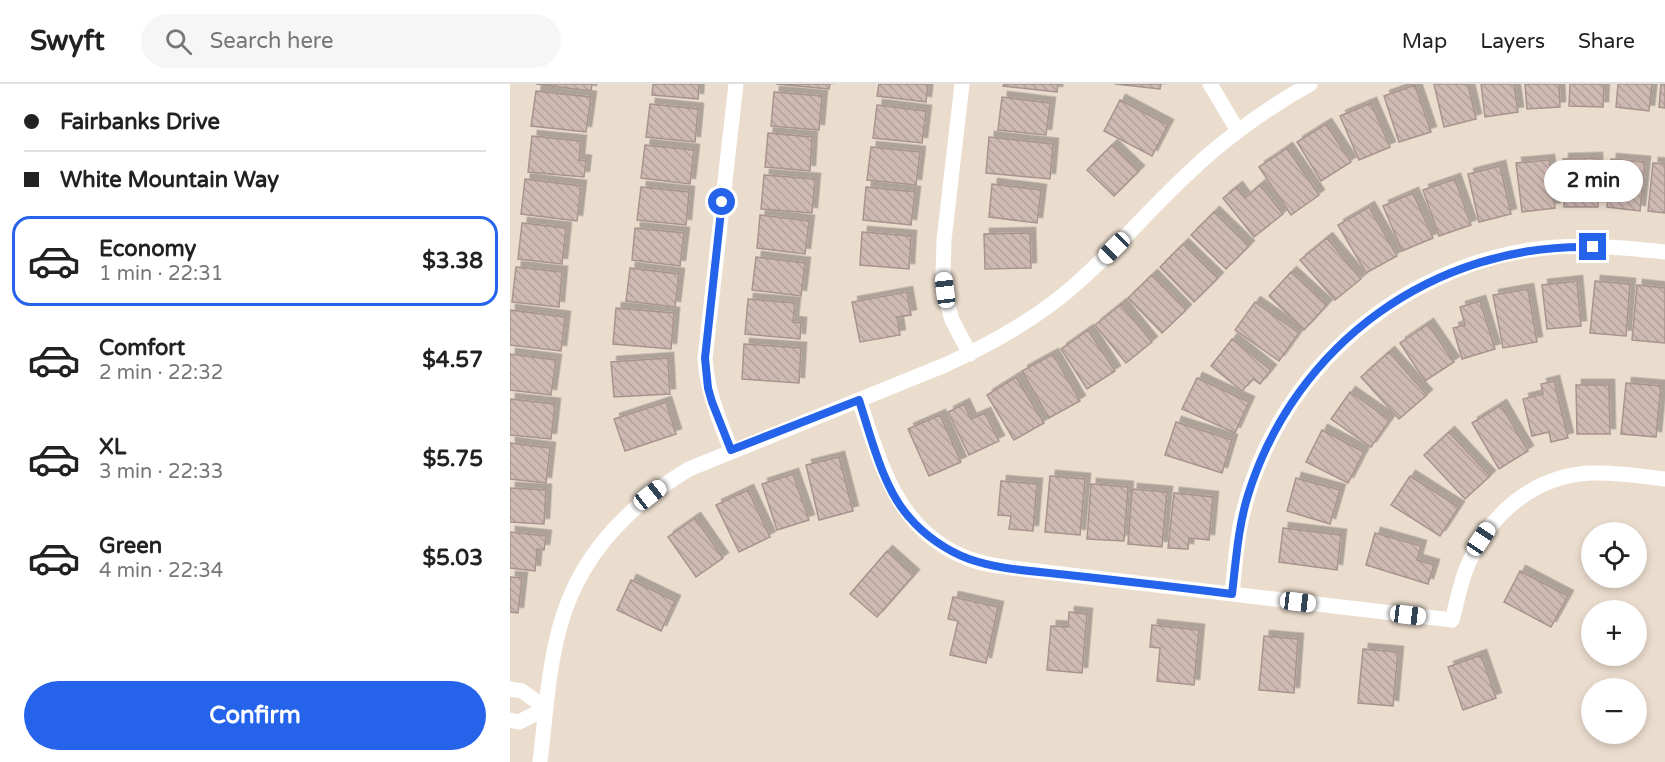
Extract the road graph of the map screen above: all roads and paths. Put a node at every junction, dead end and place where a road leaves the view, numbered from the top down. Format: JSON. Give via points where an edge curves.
{"nodes":[{"id":1,"x":736,"y":84,"type":"edge"},
{"id":2,"x":962,"y":84,"type":"edge"},
{"id":3,"x":1210,"y":84,"type":"edge"},
{"id":4,"x":1310,"y":84,"type":"edge"},
{"id":5,"x":1238,"y":131,"type":"junction"},
{"id":6,"x":1665,"y":252,"type":"edge"},
{"id":7,"x":970,"y":354,"type":"junction"},
{"id":8,"x":859,"y":400,"type":"junction"},
{"id":9,"x":731,"y":450,"type":"junction"},
{"id":10,"x":1665,"y":479,"type":"edge"},
{"id":11,"x":1232,"y":594,"type":"junction"},
{"id":12,"x":510,"y":689,"type":"edge"},
{"id":13,"x":546,"y":708,"type":"junction"},
{"id":14,"x":510,"y":720,"type":"edge"},
{"id":15,"x":540,"y":762,"type":"edge"}],
"edges":[{"from":1,"to":9,"type":"street","via":[[705,358],[710,395]]},
{"from":2,"to":7,"type":"street","via":[[943,275],[952,320]]},
{"from":3,"to":5,"type":"street"},
{"from":4,"to":5,"type":"street"},
{"from":5,"to":7,"type":"street","via":[[1191,171],[1075,285]]},
{"from":6,"to":11,"type":"street","via":[[1580,246],[1504,255],[1435,280],[1371,317],[1320,365],[1292,403],[1265,452],[1242,516]]},
{"from":7,"to":8,"type":"street"},
{"from":8,"to":9,"type":"street"},
{"from":8,"to":11,"type":"street","via":[[898,501],[908,516],[949,549],[967,558],[1012,568]]},
{"from":9,"to":13,"type":"street","via":[[662,485],[599,546],[563,615]]},
{"from":10,"to":11,"type":"street","via":[[1608,473],[1568,476],[1515,501],[1490,525],[1473,554],[1452,620]]},
{"from":12,"to":13,"type":"street","via":[[522,691]]},
{"from":13,"to":14,"type":"street","via":[[519,722]]},
{"from":13,"to":15,"type":"street"}]}
